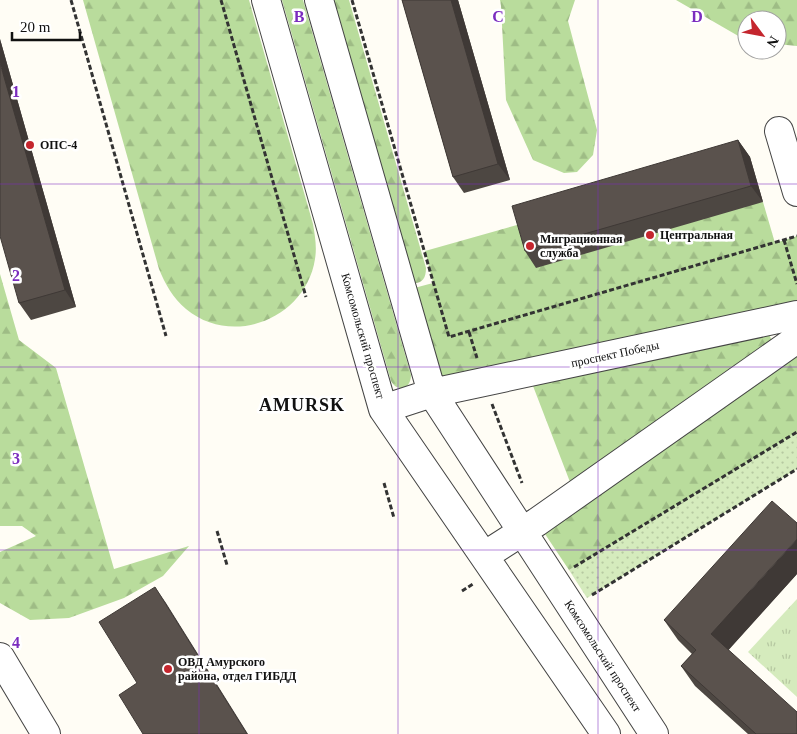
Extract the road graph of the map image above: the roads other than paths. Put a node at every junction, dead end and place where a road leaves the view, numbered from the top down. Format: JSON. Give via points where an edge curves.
{"nodes":[{"id":1,"x":266,"y":0,"type":"edge"},
{"id":2,"x":319,"y":0,"type":"edge"},
{"id":3,"x":779,"y":131,"type":"dead end"},
{"id":4,"x":797,"y":192,"type":"edge"},
{"id":5,"x":797,"y":315,"type":"edge"},
{"id":6,"x":797,"y":339,"type":"edge"},
{"id":7,"x":432,"y":393,"type":"junction"},
{"id":8,"x":384,"y":409,"type":"junction"},
{"id":9,"x":523,"y":532,"type":"junction"},
{"id":10,"x":484,"y":556,"type":"junction"},
{"id":11,"x":0,"y":656,"type":"edge"},
{"id":12,"x":46,"y":734,"type":"edge"},
{"id":13,"x":606,"y":734,"type":"edge"},
{"id":14,"x":654,"y":734,"type":"edge"}],
"edges":[{"from":1,"to":8,"type":"street","name":"Комсомольский проспект"},
{"from":2,"to":7,"type":"street","name":"Комсомольский проспект"},
{"from":3,"to":4,"type":"street"},
{"from":5,"to":7,"type":"street","name":"проспект Победы"},
{"from":6,"to":9,"type":"street"},
{"from":7,"to":8,"type":"street","name":"проспект Победы"},
{"from":7,"to":9,"type":"street","name":"Комсомольский проспект"},
{"from":8,"to":10,"type":"street","name":"Комсомольский проспект"},
{"from":9,"to":10,"type":"street"},
{"from":9,"to":14,"type":"street","name":"Комсомольский проспект"},
{"from":10,"to":13,"type":"street","name":"Комсомольский проспект"},
{"from":11,"to":12,"type":"street"}]}
